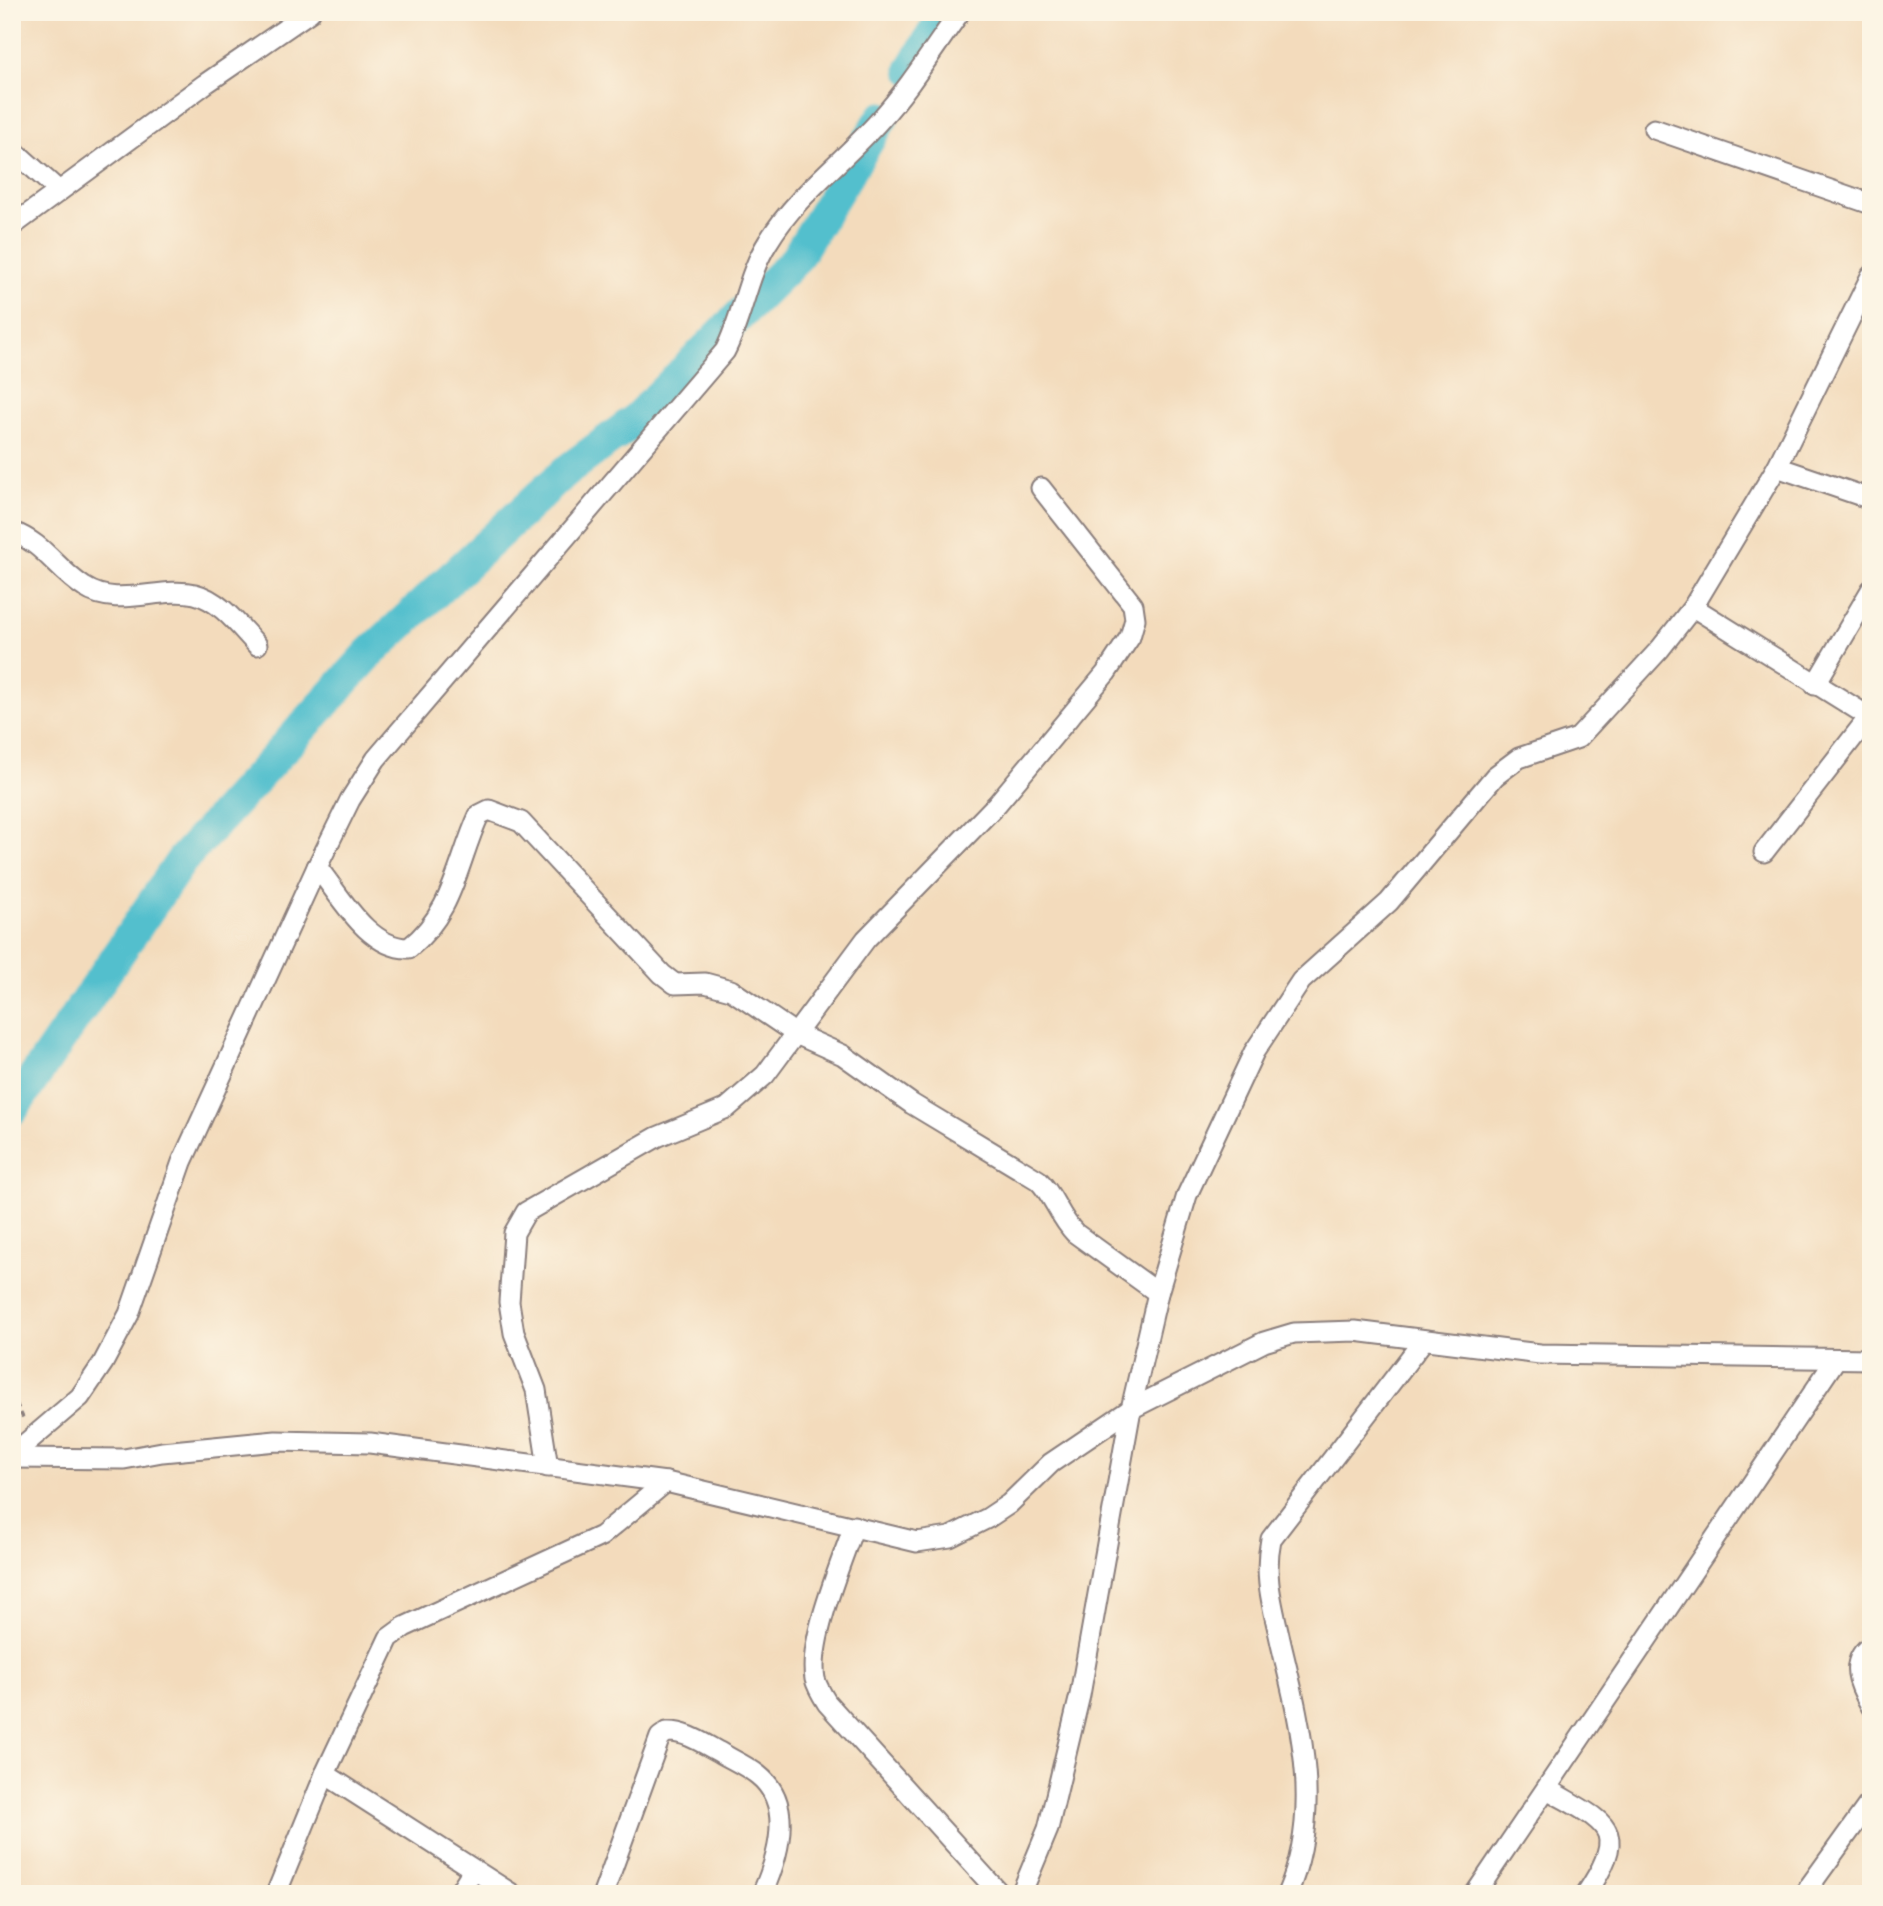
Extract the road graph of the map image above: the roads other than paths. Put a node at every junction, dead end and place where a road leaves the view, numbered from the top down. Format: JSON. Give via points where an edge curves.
{"nodes":[{"id":1,"x":310,"y":12,"type":"edge"},
{"id":2,"x":960,"y":12,"type":"edge"},
{"id":3,"x":1654,"y":130,"type":"dead end"},
{"id":4,"x":12,"y":149,"type":"edge"},
{"id":5,"x":59,"y":191,"type":"junction"},
{"id":6,"x":1871,"y":204,"type":"edge"},
{"id":7,"x":12,"y":226,"type":"edge"},
{"id":8,"x":1871,"y":276,"type":"edge"},
{"id":9,"x":1777,"y":467,"type":"junction"},
{"id":10,"x":1041,"y":488,"type":"dead end"},
{"id":11,"x":1871,"y":499,"type":"edge"},
{"id":12,"x":12,"y":532,"type":"edge"},
{"id":13,"x":1871,"y":590,"type":"edge"},
{"id":14,"x":1693,"y":607,"type":"junction"},
{"id":15,"x":257,"y":645,"type":"dead end"},
{"id":16,"x":1815,"y":685,"type":"junction"},
{"id":17,"x":1870,"y":718,"type":"edge"},
{"id":18,"x":1764,"y":852,"type":"dead end"},
{"id":19,"x":317,"y":867,"type":"junction"},
{"id":20,"x":796,"y":1034,"type":"junction"},
{"id":21,"x":1158,"y":1293,"type":"junction"},
{"id":22,"x":1423,"y":1341,"type":"junction"},
{"id":23,"x":1836,"y":1359,"type":"junction"},
{"id":24,"x":1871,"y":1359,"type":"edge"},
{"id":25,"x":1131,"y":1409,"type":"junction"},
{"id":26,"x":12,"y":1457,"type":"edge"},
{"id":27,"x":548,"y":1467,"type":"junction"},
{"id":28,"x":666,"y":1482,"type":"junction"},
{"id":29,"x":854,"y":1526,"type":"junction"},
{"id":30,"x":1871,"y":1645,"type":"edge"},
{"id":31,"x":1871,"y":1706,"type":"edge"},
{"id":32,"x":325,"y":1774,"type":"junction"},
{"id":33,"x":1549,"y":1790,"type":"junction"},
{"id":34,"x":1871,"y":1801,"type":"edge"},
{"id":35,"x":473,"y":1870,"type":"junction"},
{"id":36,"x":276,"y":1894,"type":"edge"},
{"id":37,"x":458,"y":1894,"type":"edge"},
{"id":38,"x":512,"y":1894,"type":"edge"},
{"id":39,"x":603,"y":1894,"type":"edge"},
{"id":40,"x":762,"y":1894,"type":"edge"},
{"id":41,"x":1000,"y":1894,"type":"edge"},
{"id":42,"x":1021,"y":1894,"type":"edge"},
{"id":43,"x":1287,"y":1894,"type":"edge"},
{"id":44,"x":1475,"y":1894,"type":"edge"},
{"id":45,"x":1586,"y":1894,"type":"edge"},
{"id":46,"x":1804,"y":1894,"type":"edge"}],
"edges":[{"from":1,"to":5,"type":"street"},
{"from":2,"to":19,"type":"street","via":[[881,120],[814,185],[768,241],[725,351],[376,759]]},
{"from":3,"to":6,"type":"street"},
{"from":4,"to":5,"type":"street"},
{"from":5,"to":7,"type":"street"},
{"from":8,"to":9,"type":"street"},
{"from":9,"to":11,"type":"street"},
{"from":9,"to":14,"type":"street"},
{"from":10,"to":20,"type":"street","via":[[1133,606],[1130,637],[1106,673],[997,804],[866,939]]},
{"from":12,"to":15,"type":"street","via":[[29,538],[85,588],[116,597],[195,594],[224,610]]},
{"from":13,"to":16,"type":"street"},
{"from":14,"to":16,"type":"street"},
{"from":14,"to":21,"type":"street","via":[[1578,738],[1507,765],[1389,902],[1301,981],[1254,1052],[1187,1195]]},
{"from":16,"to":17,"type":"street"},
{"from":17,"to":18,"type":"street"},
{"from":19,"to":20,"type":"street","via":[[366,929],[389,944],[410,948],[453,891],[479,815],[489,810],[503,813],[521,822],[669,979],[684,986],[705,983],[731,990]]},
{"from":19,"to":26,"type":"street","via":[[182,1162],[129,1314],[80,1397]]},
{"from":20,"to":21,"type":"street","via":[[843,1055],[912,1104],[1038,1180],[1075,1233]]},
{"from":20,"to":27,"type":"street","via":[[765,1074],[727,1108],[633,1150],[526,1212],[512,1245],[509,1302],[514,1333],[536,1390]]},
{"from":21,"to":25,"type":"street"},
{"from":22,"to":23,"type":"street","via":[[1540,1354]]},
{"from":22,"to":25,"type":"street","via":[[1355,1331],[1294,1333],[1264,1342]]},
{"from":22,"to":43,"type":"street","via":[[1271,1539],[1265,1568],[1302,1735],[1307,1791],[1304,1844]]},
{"from":23,"to":24,"type":"street"},
{"from":23,"to":33,"type":"street"},
{"from":25,"to":29,"type":"street","via":[[1051,1463],[1009,1504],[950,1537],[917,1542]]},
{"from":25,"to":42,"type":"street","via":[[1080,1695],[1048,1829]]},
{"from":26,"to":27,"type":"street","via":[[124,1459],[276,1441],[370,1443]]},
{"from":27,"to":28,"type":"street"},
{"from":28,"to":29,"type":"street"},
{"from":28,"to":32,"type":"street","via":[[601,1536],[389,1638]]},
{"from":29,"to":41,"type":"street","via":[[819,1637],[818,1687],[827,1703]]},
{"from":30,"to":31,"type":"street","via":[[1856,1666],[1860,1688]]},
{"from":32,"to":35,"type":"street"},
{"from":32,"to":36,"type":"street"},
{"from":33,"to":44,"type":"street"},
{"from":33,"to":45,"type":"street","via":[[1609,1830],[1608,1857]]},
{"from":34,"to":46,"type":"street"},
{"from":35,"to":37,"type":"street"},
{"from":35,"to":38,"type":"street"},
{"from":39,"to":40,"type":"street","via":[[660,1737],[667,1732],[696,1739],[767,1785],[778,1804],[781,1823],[774,1865]]}]}
